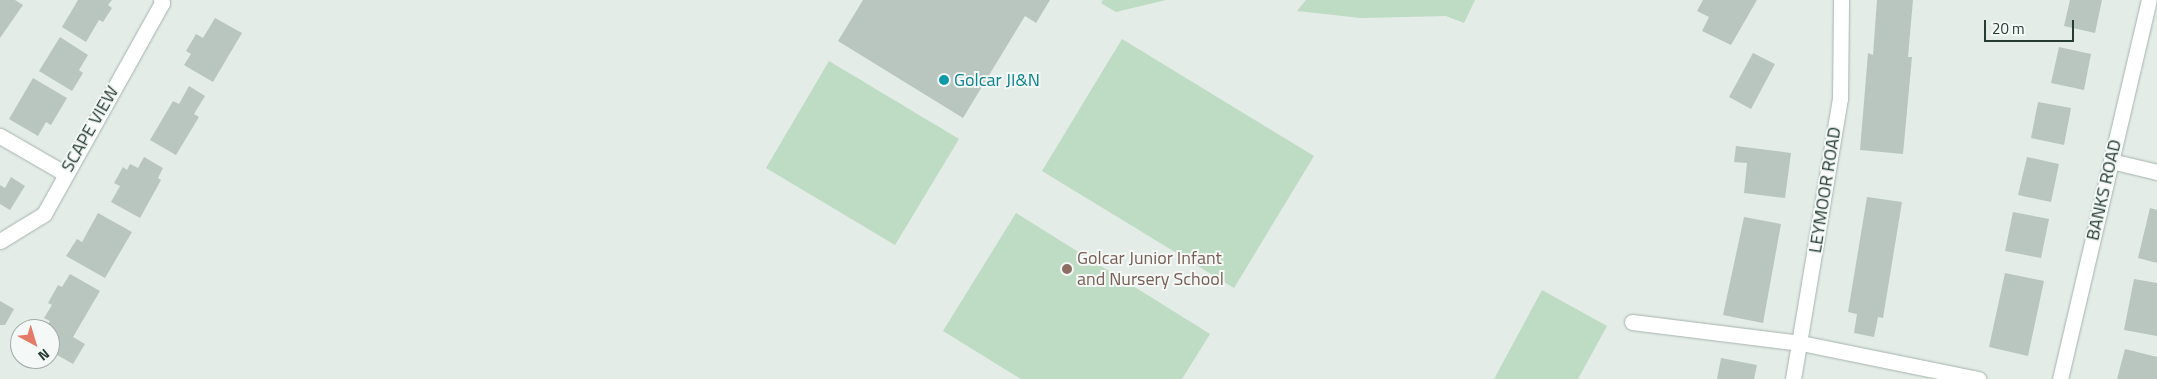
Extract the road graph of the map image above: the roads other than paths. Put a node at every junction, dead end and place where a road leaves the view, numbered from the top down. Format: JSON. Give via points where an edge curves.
{"nodes":[{"id":1,"x":161,"y":0,"type":"edge"},
{"id":2,"x":1841,"y":0,"type":"edge"},
{"id":3,"x":2148,"y":0,"type":"edge"},
{"id":4,"x":0,"y":136,"type":"edge"},
{"id":5,"x":2111,"y":161,"type":"junction"},
{"id":6,"x":2157,"y":172,"type":"edge"},
{"id":7,"x":64,"y":173,"type":"junction"},
{"id":8,"x":0,"y":241,"type":"edge"},
{"id":9,"x":1632,"y":322,"type":"dead end"},
{"id":10,"x":1801,"y":343,"type":"junction"},
{"id":11,"x":1794,"y":379,"type":"edge"},
{"id":12,"x":1978,"y":379,"type":"edge"},
{"id":13,"x":2060,"y":379,"type":"edge"}],
"edges":[{"from":1,"to":7,"type":"street","name":"SCAPE VIEW"},
{"from":2,"to":10,"type":"street","name":"LEYMOOR ROAD","via":[[1840,99]]},
{"from":3,"to":5,"type":"street","name":"BANKS ROAD"},
{"from":4,"to":7,"type":"street"},
{"from":5,"to":6,"type":"street"},
{"from":5,"to":13,"type":"street","name":"BANKS ROAD"},
{"from":7,"to":8,"type":"street","name":"SCAPE VIEW","via":[[44,214]]},
{"from":9,"to":10,"type":"street"},
{"from":10,"to":11,"type":"street","name":"LEYMOOR ROAD"},
{"from":10,"to":12,"type":"street"}]}
